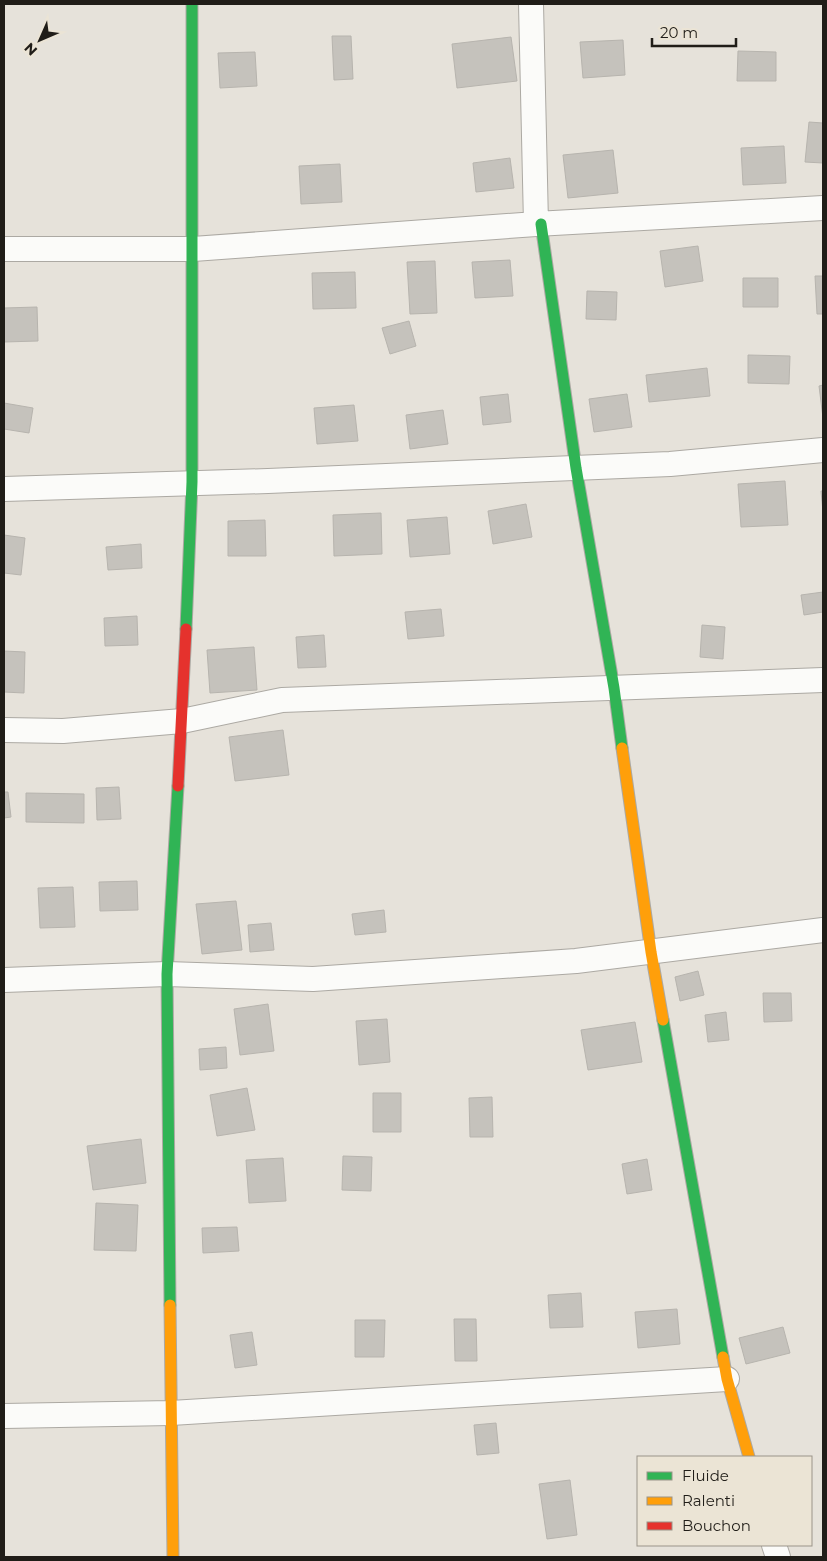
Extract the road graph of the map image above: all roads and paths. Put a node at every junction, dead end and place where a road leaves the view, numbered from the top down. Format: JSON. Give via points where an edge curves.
{"nodes":[{"id":1,"x":192,"y":4,"type":"edge"},
{"id":2,"x":531,"y":4,"type":"edge"},
{"id":3,"x":823,"y":208,"type":"edge"},
{"id":4,"x":539,"y":224,"type":"junction"},
{"id":5,"x":4,"y":249,"type":"edge"},
{"id":6,"x":193,"y":249,"type":"junction"},
{"id":7,"x":823,"y":450,"type":"edge"},
{"id":8,"x":576,"y":468,"type":"junction"},
{"id":9,"x":192,"y":482,"type":"junction"},
{"id":10,"x":4,"y":489,"type":"edge"},
{"id":11,"x":823,"y":680,"type":"edge"},
{"id":12,"x":614,"y":688,"type":"junction"},
{"id":13,"x":182,"y":721,"type":"junction"},
{"id":14,"x":4,"y":730,"type":"edge"},
{"id":15,"x":823,"y":930,"type":"edge"},
{"id":16,"x":651,"y":952,"type":"junction"},
{"id":17,"x":166,"y":974,"type":"junction"},
{"id":18,"x":4,"y":980,"type":"edge"},
{"id":19,"x":727,"y":1379,"type":"junction"},
{"id":20,"x":170,"y":1413,"type":"junction"},
{"id":21,"x":4,"y":1416,"type":"edge"},
{"id":22,"x":749,"y":1456,"type":"edge"},
{"id":23,"x":173,"y":1557,"type":"edge"}],
"edges":[{"from":1,"to":6,"type":"street"},
{"from":2,"to":4,"type":"street"},
{"from":3,"to":4,"type":"street"},
{"from":4,"to":6,"type":"street"},
{"from":4,"to":8,"type":"street"},
{"from":5,"to":6,"type":"street"},
{"from":6,"to":9,"type":"street"},
{"from":7,"to":8,"type":"street","via":[[670,464]]},
{"from":8,"to":9,"type":"street"},
{"from":8,"to":12,"type":"street"},
{"from":9,"to":10,"type":"street"},
{"from":9,"to":13,"type":"street"},
{"from":11,"to":12,"type":"street"},
{"from":12,"to":13,"type":"street","via":[[282,700]]},
{"from":12,"to":16,"type":"street"},
{"from":13,"to":14,"type":"street","via":[[63,732]]},
{"from":13,"to":17,"type":"street"},
{"from":15,"to":16,"type":"street"},
{"from":16,"to":17,"type":"street","via":[[576,962],[313,979]]},
{"from":16,"to":19,"type":"street"},
{"from":17,"to":18,"type":"street"},
{"from":17,"to":20,"type":"street"},
{"from":19,"to":20,"type":"street"},
{"from":19,"to":22,"type":"street"},
{"from":20,"to":21,"type":"street"},
{"from":20,"to":23,"type":"street"}]}
